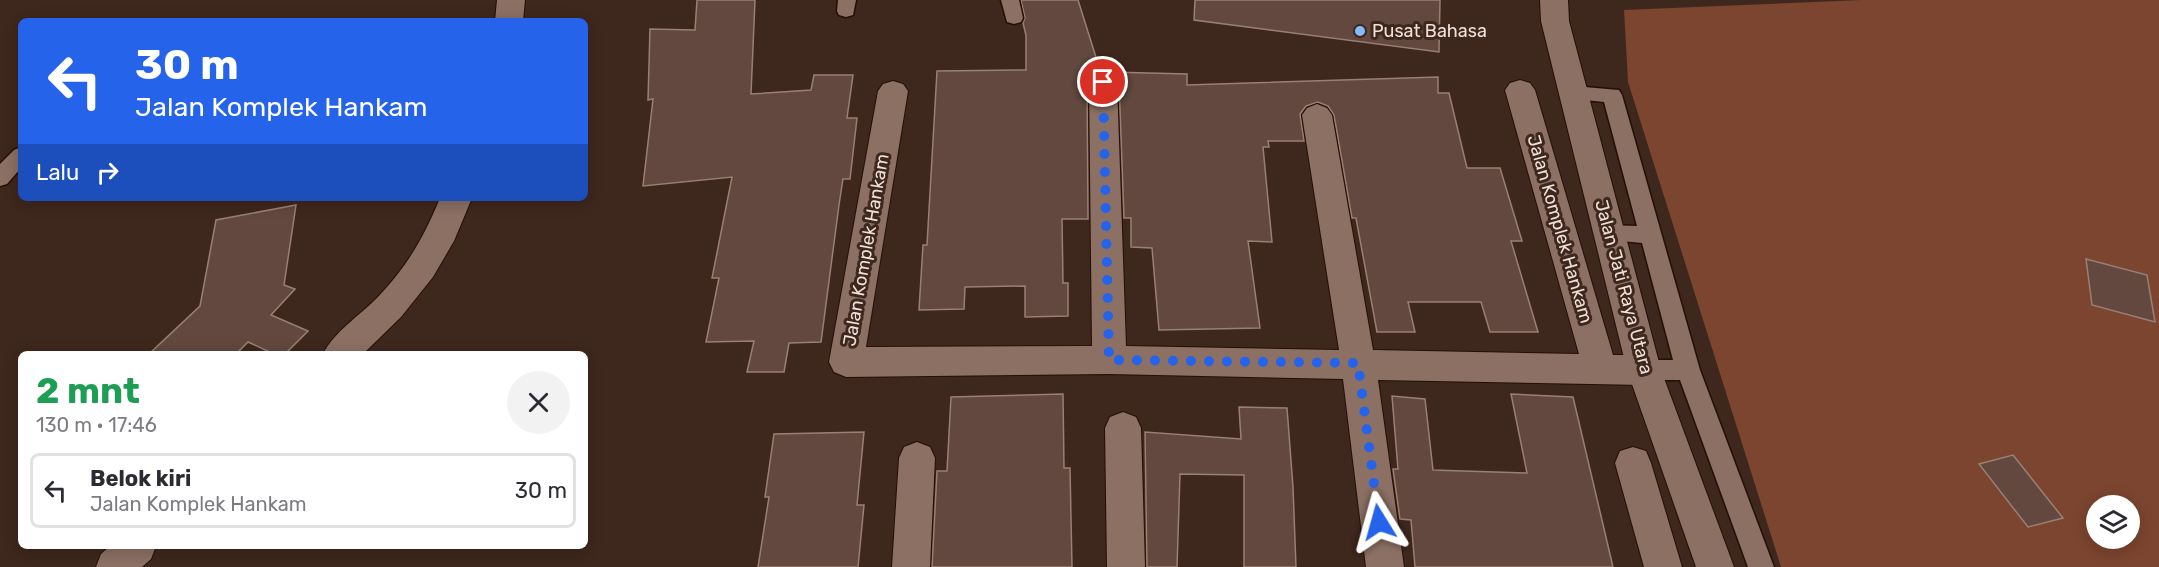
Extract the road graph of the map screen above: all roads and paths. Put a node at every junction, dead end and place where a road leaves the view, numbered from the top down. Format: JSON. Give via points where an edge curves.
{"nodes":[{"id":1,"x":511,"y":0,"type":"edge"},
{"id":2,"x":1554,"y":0,"type":"edge"},
{"id":3,"x":508,"y":18,"type":"edge"},
{"id":4,"x":1103,"y":82,"type":"dead end"},
{"id":5,"x":1520,"y":90,"type":"dead end"},
{"id":6,"x":894,"y":91,"type":"dead end"},
{"id":7,"x":1573,"y":93,"type":"junction"},
{"id":8,"x":1317,"y":115,"type":"dead end"},
{"id":9,"x":18,"y":158,"type":"edge"},
{"id":10,"x":0,"y":178,"type":"edge"},
{"id":11,"x":455,"y":201,"type":"edge"},
{"id":12,"x":1610,"y":233,"type":"junction"},
{"id":13,"x":1650,"y":235,"type":"junction"},
{"id":14,"x":343,"y":351,"type":"edge"},
{"id":15,"x":1109,"y":360,"type":"junction"},
{"id":16,"x":1358,"y":363,"type":"junction"},
{"id":17,"x":1600,"y":368,"type":"junction"},
{"id":18,"x":1644,"y":370,"type":"junction"},
{"id":19,"x":1688,"y":370,"type":"junction"},
{"id":20,"x":1123,"y":428,"type":"dead end"},
{"id":21,"x":917,"y":458,"type":"dead end"},
{"id":22,"x":1633,"y":463,"type":"dead end"},
{"id":23,"x":134,"y":549,"type":"edge"},
{"id":24,"x":115,"y":567,"type":"edge"},
{"id":25,"x":911,"y":567,"type":"edge"},
{"id":26,"x":1126,"y":567,"type":"edge"},
{"id":27,"x":1385,"y":567,"type":"edge"},
{"id":28,"x":1663,"y":567,"type":"edge"},
{"id":29,"x":1715,"y":567,"type":"edge"},
{"id":30,"x":1761,"y":567,"type":"edge"}],
"edges":[{"from":1,"to":3,"type":"street"},
{"from":2,"to":7,"type":"street","name":"Jalan Jati Raya Utara","via":[[1555,21]]},
{"from":4,"to":15,"type":"street"},
{"from":5,"to":17,"type":"street","name":"Jalan Komplek Hankam"},
{"from":6,"to":15,"type":"street","name":"Jalan Komplek Hankam","via":[[846,362]]},
{"from":7,"to":12,"type":"street","name":"Jalan Jati Raya Utara"},
{"from":7,"to":13,"type":"lane","via":[[1612,95]]},
{"from":8,"to":16,"type":"street"},
{"from":9,"to":10,"type":"lane"},
{"from":11,"to":14,"type":"street","via":[[432,253],[414,278]]},
{"from":12,"to":13,"type":"lane"},
{"from":12,"to":18,"type":"street","name":"Jalan Jati Raya Utara"},
{"from":13,"to":19,"type":"lane"},
{"from":15,"to":16,"type":"street","name":"Jalan Komplek Hankam"},
{"from":16,"to":17,"type":"street","name":"Jalan Komplek Hankam"},
{"from":16,"to":27,"type":"street"},
{"from":17,"to":18,"type":"street","name":"Jalan Komplek Hankam"},
{"from":18,"to":19,"type":"lane"},
{"from":18,"to":29,"type":"street","name":"Jalan Jati Raya Utara"},
{"from":19,"to":30,"type":"lane"},
{"from":20,"to":26,"type":"street"},
{"from":21,"to":25,"type":"street"},
{"from":22,"to":28,"type":"street"},
{"from":23,"to":24,"type":"street"}]}
